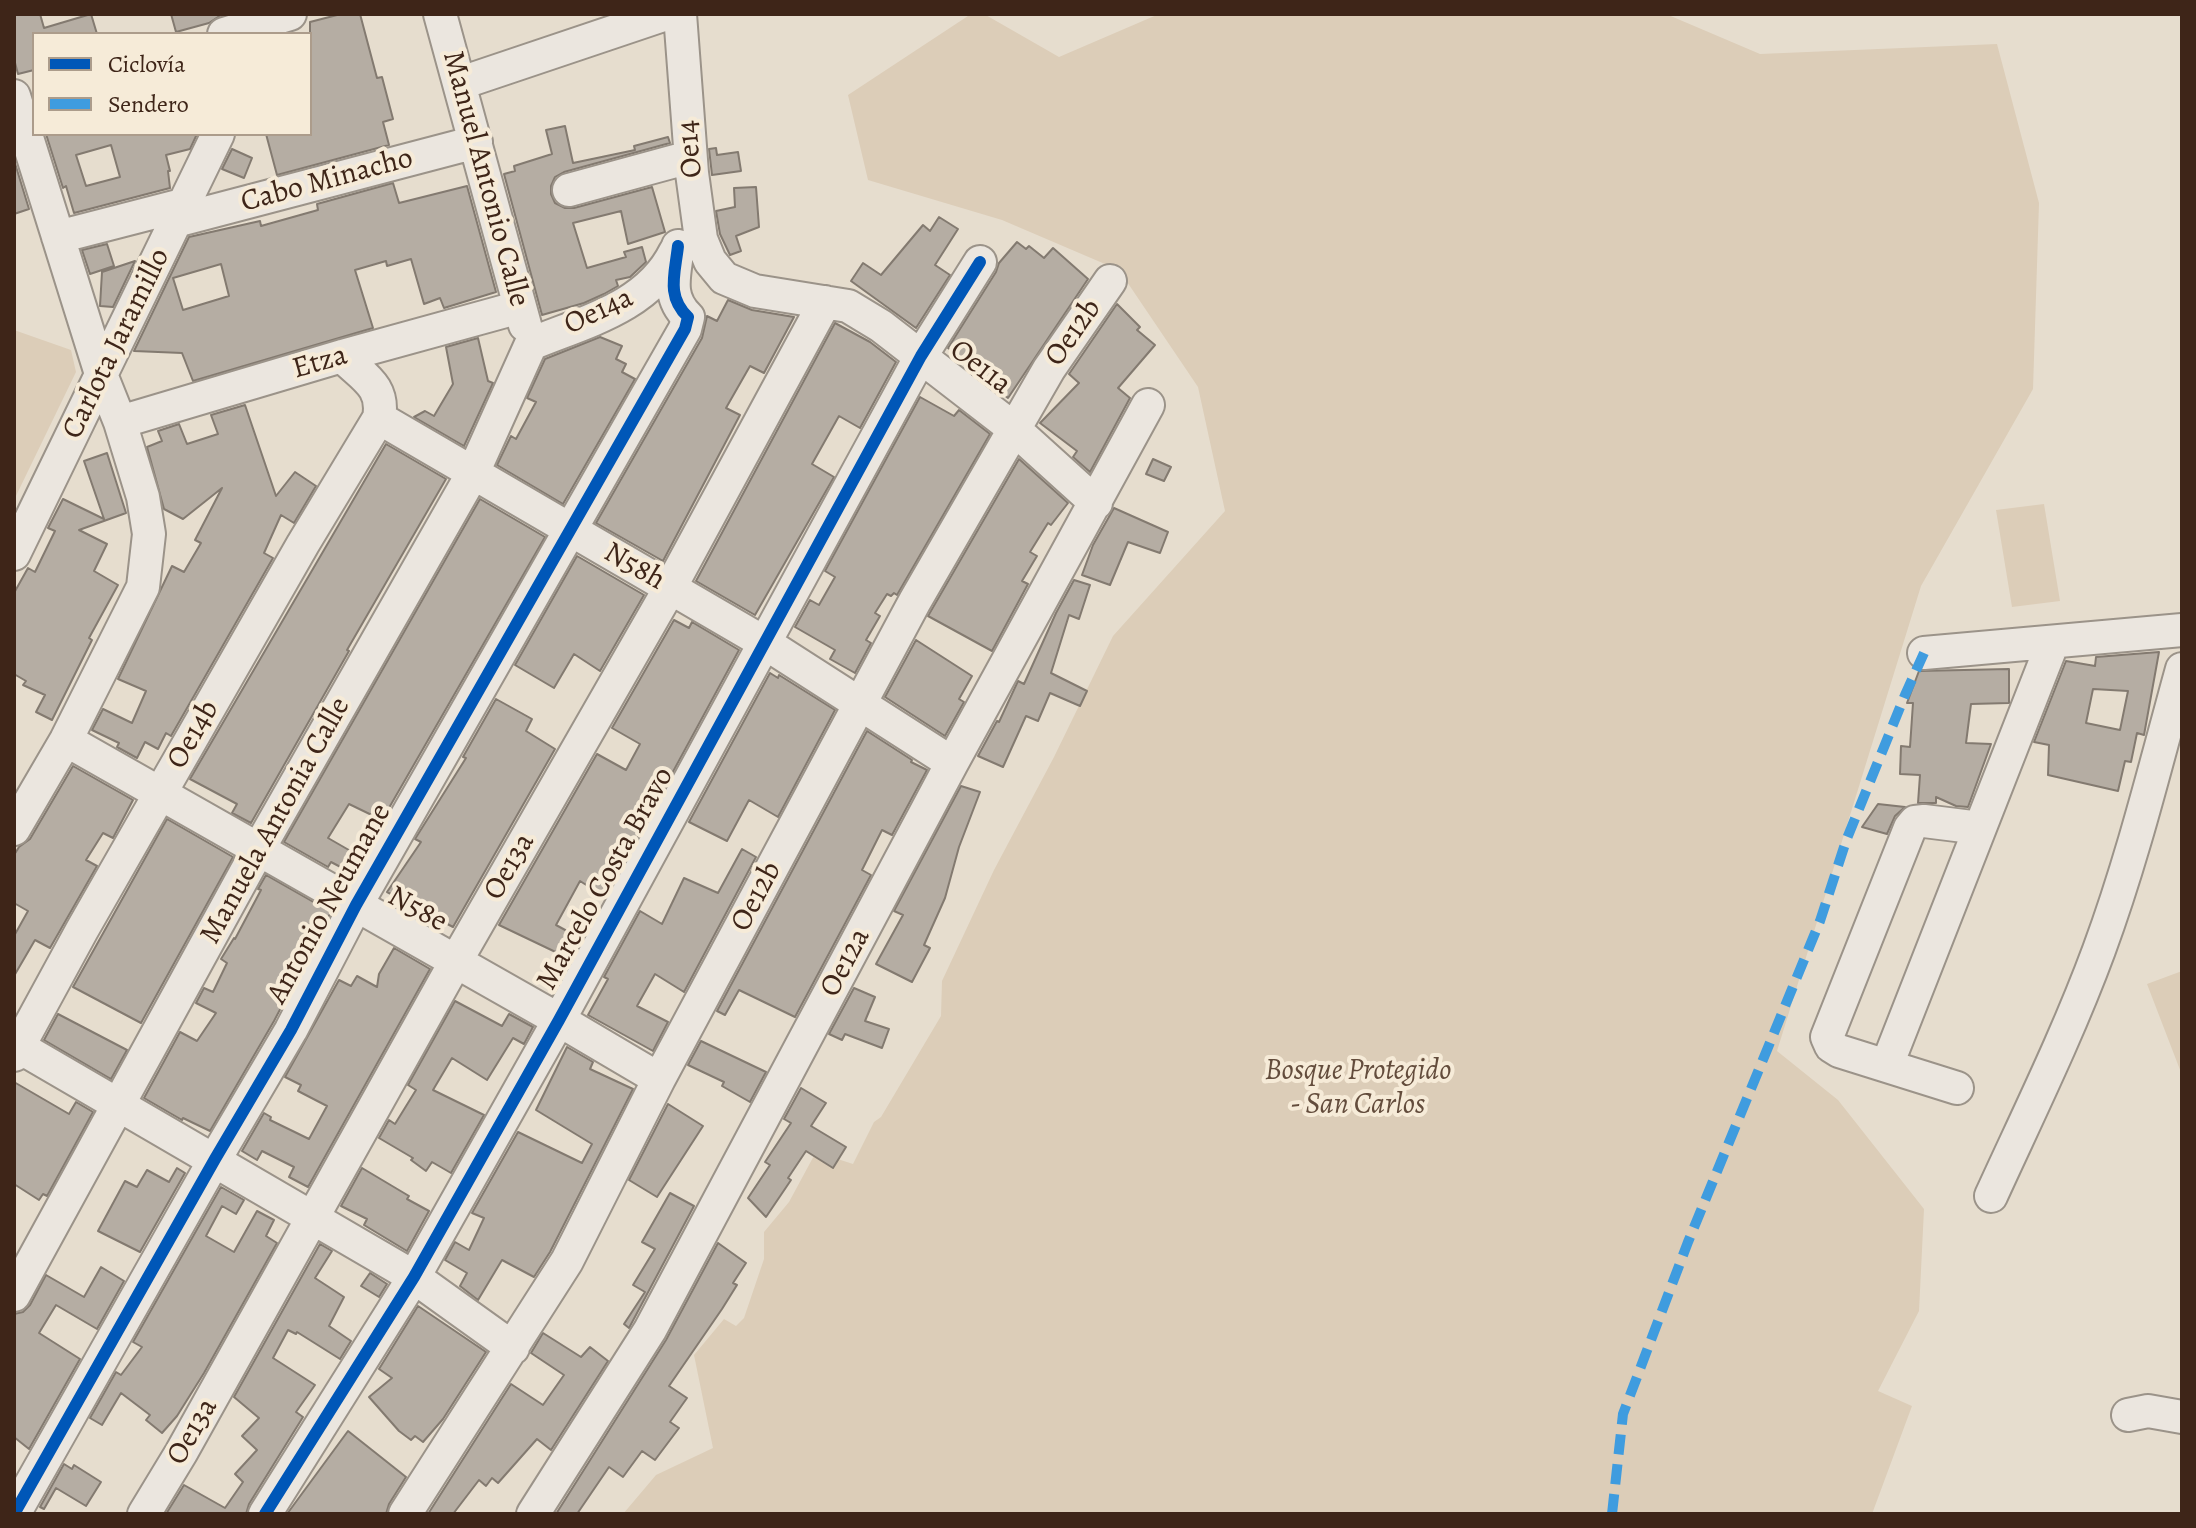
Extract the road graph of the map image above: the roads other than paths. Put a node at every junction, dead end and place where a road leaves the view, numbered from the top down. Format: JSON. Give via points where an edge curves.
{"nodes":[{"id":1,"x":440,"y":14,"type":"edge"},
{"id":2,"x":666,"y":14,"type":"edge"},
{"id":3,"x":680,"y":14,"type":"edge"},
{"id":4,"x":278,"y":20,"type":"edge"},
{"id":5,"x":232,"y":32,"type":"edge"},
{"id":6,"x":461,"y":83,"type":"junction"},
{"id":7,"x":14,"y":97,"type":"edge"},
{"id":8,"x":217,"y":136,"type":"edge"},
{"id":9,"x":476,"y":142,"type":"junction"},
{"id":10,"x":692,"y":170,"type":"junction"},
{"id":11,"x":569,"y":190,"type":"dead end"},
{"id":12,"x":182,"y":212,"type":"junction"},
{"id":13,"x":58,"y":237,"type":"junction"},
{"id":14,"x":678,"y":246,"type":"junction"},
{"id":15,"x":980,"y":262,"type":"dead end"},
{"id":16,"x":724,"y":278,"type":"joint"},
{"id":17,"x":1110,"y":281,"type":"dead end"},
{"id":18,"x":825,"y":302,"type":"junction"},
{"id":19,"x":520,"y":307,"type":"junction"},
{"id":20,"x":531,"y":344,"type":"junction"},
{"id":21,"x":342,"y":356,"type":"junction"},
{"id":22,"x":921,"y":356,"type":"junction"},
{"id":23,"x":102,"y":377,"type":"junction"},
{"id":24,"x":1148,"y":405,"type":"dead end"},
{"id":25,"x":379,"y":418,"type":"junction"},
{"id":26,"x":120,"y":422,"type":"junction"},
{"id":27,"x":1013,"y":428,"type":"junction"},
{"id":28,"x":473,"y":473,"type":"junction"},
{"id":29,"x":1096,"y":503,"type":"junction"},
{"id":30,"x":571,"y":531,"type":"junction"},
{"id":31,"x":14,"y":554,"type":"edge"},
{"id":32,"x":670,"y":588,"type":"junction"},
{"id":33,"x":2182,"y":630,"type":"edge"},
{"id":34,"x":2053,"y":642,"type":"junction"},
{"id":35,"x":765,"y":643,"type":"junction"},
{"id":36,"x":1924,"y":653,"type":"dead end"},
{"id":37,"x":2182,"y":669,"type":"edge"},
{"id":38,"x":861,"y":705,"type":"junction"},
{"id":39,"x":66,"y":740,"type":"junction"},
{"id":40,"x":952,"y":763,"type":"junction"},
{"id":41,"x":160,"y":793,"type":"junction"},
{"id":42,"x":1980,"y":828,"type":"junction"},
{"id":43,"x":14,"y":829,"type":"edge"},
{"id":44,"x":258,"y":850,"type":"junction"},
{"id":45,"x":356,"y":905,"type":"junction"},
{"id":46,"x":456,"y":961,"type":"junction"},
{"id":47,"x":559,"y":1020,"type":"junction"},
{"id":48,"x":16,"y":1049,"type":"edge"},
{"id":49,"x":1887,"y":1065,"type":"junction"},
{"id":50,"x":659,"y":1079,"type":"junction"},
{"id":51,"x":1957,"y":1088,"type":"dead end"},
{"id":52,"x":117,"y":1106,"type":"junction"},
{"id":53,"x":215,"y":1159,"type":"junction"},
{"id":54,"x":1991,"y":1196,"type":"dead end"},
{"id":55,"x":314,"y":1217,"type":"junction"},
{"id":56,"x":414,"y":1277,"type":"junction"},
{"id":57,"x":14,"y":1295,"type":"edge"},
{"id":58,"x":513,"y":1348,"type":"junction"},
{"id":59,"x":2128,"y":1415,"type":"dead end"},
{"id":60,"x":2182,"y":1417,"type":"edge"},
{"id":61,"x":14,"y":1514,"type":"edge"},
{"id":62,"x":144,"y":1514,"type":"edge"},
{"id":63,"x":265,"y":1514,"type":"edge"},
{"id":64,"x":405,"y":1514,"type":"edge"},
{"id":65,"x":533,"y":1514,"type":"edge"}],
"edges":[{"from":1,"to":6,"type":"street","name":"Manuel Antonio Calle"},
{"from":2,"to":6,"type":"street"},
{"from":3,"to":10,"type":"street","name":"Oe14"},
{"from":4,"to":5,"type":"street"},
{"from":6,"to":9,"type":"street","name":"Manuel Antonio Calle"},
{"from":7,"to":13,"type":"street"},
{"from":8,"to":12,"type":"street","name":"Carlota Jaramillo"},
{"from":9,"to":12,"type":"street","name":"Cabo Minacho"},
{"from":9,"to":19,"type":"street","name":"Manuel Antonio Calle"},
{"from":10,"to":11,"type":"street"},
{"from":10,"to":14,"type":"street","name":"Oe14a"},
{"from":10,"to":16,"type":"street","name":"Oe14","via":[[701,239]]},
{"from":12,"to":13,"type":"street","name":"Cabo Minacho"},
{"from":12,"to":23,"type":"street","name":"Carlota Jaramillo"},
{"from":13,"to":23,"type":"street"},
{"from":14,"to":20,"type":"street","name":"Oe14a","via":[[654,284],[630,302]]},
{"from":14,"to":30,"type":"street","name":"Antonio Neumane","via":[[674,298],[688,317],[685,329]]},
{"from":15,"to":22,"type":"street","name":"Marcelo Costa Bravo"},
{"from":16,"to":18,"type":"street","name":"Oe11a","via":[[755,291]]},
{"from":17,"to":27,"type":"street","name":"Oe12b"},
{"from":18,"to":22,"type":"street","name":"Oe11a","via":[[848,306]]},
{"from":18,"to":32,"type":"street","name":"Oe13a"},
{"from":19,"to":20,"type":"street","name":"Manuel Antonio Calle"},
{"from":19,"to":21,"type":"street","name":"Etza"},
{"from":20,"to":28,"type":"street","name":"Manuela Antonia Calle"},
{"from":21,"to":25,"type":"street","via":[[379,392]]},
{"from":21,"to":26,"type":"street","name":"Etza"},
{"from":22,"to":27,"type":"street","name":"Oe11a"},
{"from":22,"to":35,"type":"street","name":"Marcelo Costa Bravo"},
{"from":23,"to":26,"type":"street"},
{"from":23,"to":31,"type":"street","name":"Carlota Jaramillo"},
{"from":24,"to":29,"type":"street","name":"Oe12a"},
{"from":25,"to":28,"type":"street","name":"N58h"},
{"from":25,"to":41,"type":"street","name":"Oe14b"},
{"from":26,"to":39,"type":"street","via":[[149,534],[143,587]]},
{"from":27,"to":29,"type":"street","name":"Oe11a"},
{"from":27,"to":38,"type":"street","name":"Oe12b"},
{"from":28,"to":30,"type":"street","name":"N58h"},
{"from":28,"to":44,"type":"street","name":"Manuela Antonia Calle"},
{"from":29,"to":40,"type":"street","name":"Oe12a"},
{"from":30,"to":32,"type":"street","name":"N58h"},
{"from":30,"to":45,"type":"street","name":"Antonio Neumane"},
{"from":32,"to":35,"type":"street","name":"N58h"},
{"from":32,"to":46,"type":"street","name":"Oe13a"},
{"from":33,"to":34,"type":"street"},
{"from":34,"to":36,"type":"street"},
{"from":34,"to":42,"type":"street"},
{"from":35,"to":38,"type":"street","name":"N58h"},
{"from":35,"to":47,"type":"street","name":"Marcelo Costa Bravo"},
{"from":37,"to":54,"type":"street","via":[[2128,866],[2098,952]]},
{"from":38,"to":40,"type":"street","name":"N58h"},
{"from":38,"to":50,"type":"street","name":"Oe12b"},
{"from":39,"to":41,"type":"street","name":"N58e"},
{"from":39,"to":43,"type":"street"},
{"from":40,"to":65,"type":"street","name":"Oe12a","via":[[650,1330]]},
{"from":41,"to":44,"type":"street","name":"N58e"},
{"from":41,"to":48,"type":"street","name":"Oe14b"},
{"from":42,"to":49,"type":"street"},
{"from":42,"to":49,"type":"street","via":[[1924,821],[1910,828],[1827,1037],[1831,1046]]},
{"from":44,"to":45,"type":"street","name":"N58e"},
{"from":44,"to":52,"type":"street","name":"Manuela Antonia Calle"},
{"from":45,"to":46,"type":"street","name":"N58e"},
{"from":45,"to":53,"type":"street","name":"Antonio Neumane"},
{"from":46,"to":47,"type":"street","name":"N58e"},
{"from":46,"to":55,"type":"street","name":"Oe13a"},
{"from":47,"to":50,"type":"street","name":"N58e"},
{"from":47,"to":56,"type":"street","name":"Marcelo Costa Bravo"},
{"from":48,"to":52,"type":"street"},
{"from":49,"to":51,"type":"street"},
{"from":50,"to":58,"type":"street","name":"Oe12b","via":[[567,1261]]},
{"from":52,"to":53,"type":"street"},
{"from":52,"to":57,"type":"street","name":"Manuela Antonia Calle"},
{"from":53,"to":55,"type":"street"},
{"from":53,"to":61,"type":"street","name":"Antonio Neumane"},
{"from":55,"to":56,"type":"street"},
{"from":55,"to":62,"type":"street","name":"Oe13a"},
{"from":56,"to":58,"type":"street"},
{"from":56,"to":63,"type":"street","name":"Marcelo Costa Bravo"},
{"from":58,"to":64,"type":"street","name":"Oe12b"},
{"from":59,"to":60,"type":"street","via":[[2148,1411]]}]}
